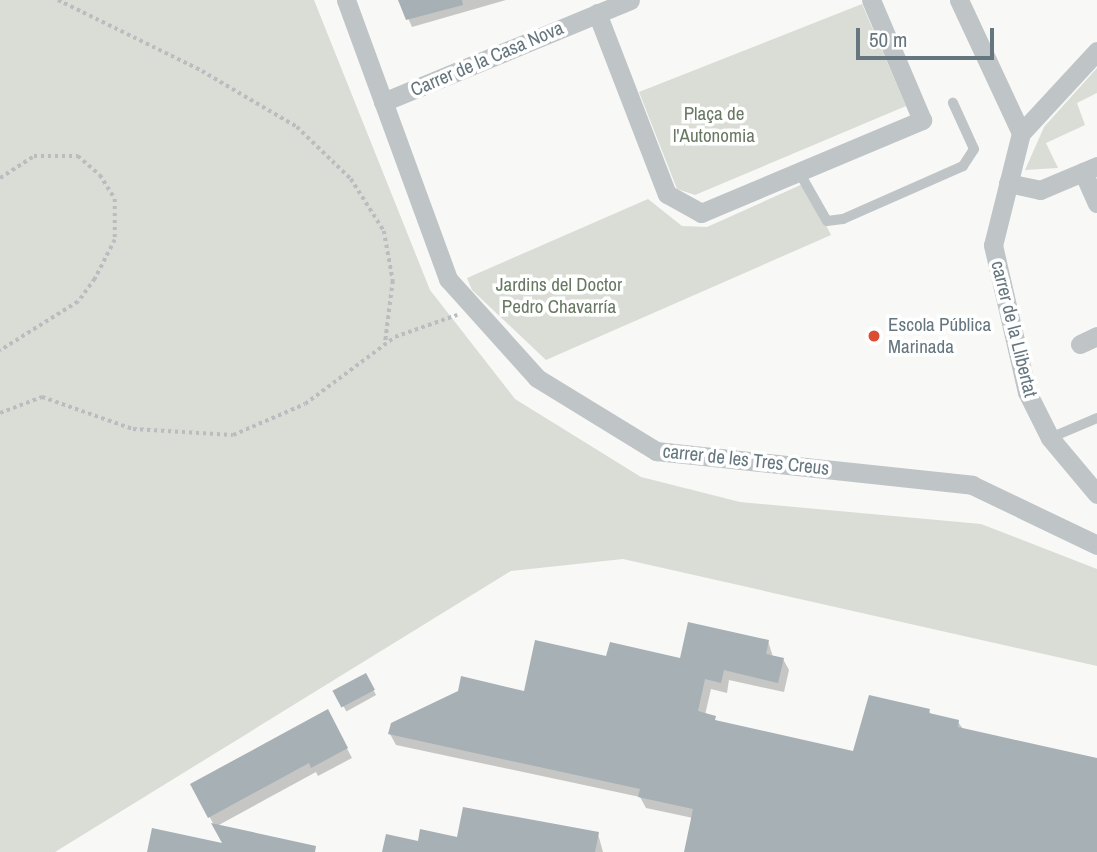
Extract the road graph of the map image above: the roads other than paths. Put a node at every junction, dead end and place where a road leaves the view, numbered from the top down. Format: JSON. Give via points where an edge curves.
{"nodes":[{"id":1,"x":346,"y":0,"type":"edge"},
{"id":2,"x":630,"y":0,"type":"edge"},
{"id":3,"x":871,"y":0,"type":"edge"},
{"id":4,"x":959,"y":0,"type":"edge"},
{"id":5,"x":597,"y":13,"type":"junction"},
{"id":6,"x":1097,"y":51,"type":"edge"},
{"id":7,"x":383,"y":102,"type":"junction"},
{"id":8,"x":953,"y":103,"type":"dead end"},
{"id":9,"x":1021,"y":133,"type":"junction"},
{"id":10,"x":1090,"y":169,"type":"edge"},
{"id":11,"x":799,"y":172,"type":"junction"},
{"id":12,"x":1008,"y":183,"type":"junction"},
{"id":13,"x":1097,"y":203,"type":"edge"},
{"id":14,"x":1097,"y":418,"type":"edge"},
{"id":15,"x":1049,"y":438,"type":"junction"},
{"id":16,"x":1097,"y":494,"type":"edge"},
{"id":17,"x":1097,"y":545,"type":"edge"}],
"edges":[{"from":1,"to":7,"type":"street","name":"carrer de les Tres Creus"},
{"from":2,"to":5,"type":"street","name":"Carrer de la Casa Nova"},
{"from":3,"to":11,"type":"street","via":[[922,120]]},
{"from":4,"to":9,"type":"street"},
{"from":5,"to":7,"type":"street","name":"Carrer de la Casa Nova"},
{"from":5,"to":11,"type":"street","via":[[667,194],[701,213]]},
{"from":6,"to":9,"type":"street","name":"carrer de la Llibertat"},
{"from":7,"to":17,"type":"street","name":"carrer de les Tres Creus","via":[[448,279],[537,378],[656,452],[972,485]]},
{"from":8,"to":11,"type":"lane","via":[[974,149],[963,166],[843,219],[827,221]]},
{"from":9,"to":12,"type":"street","name":"carrer de la Llibertat"},
{"from":10,"to":12,"type":"street","via":[[1040,190]]},
{"from":10,"to":13,"type":"street"},
{"from":12,"to":15,"type":"street","name":"carrer de la Llibertat","via":[[993,245],[1027,392]]},
{"from":14,"to":15,"type":"lane"},
{"from":15,"to":16,"type":"street","name":"carrer de la Llibertat"}]}
